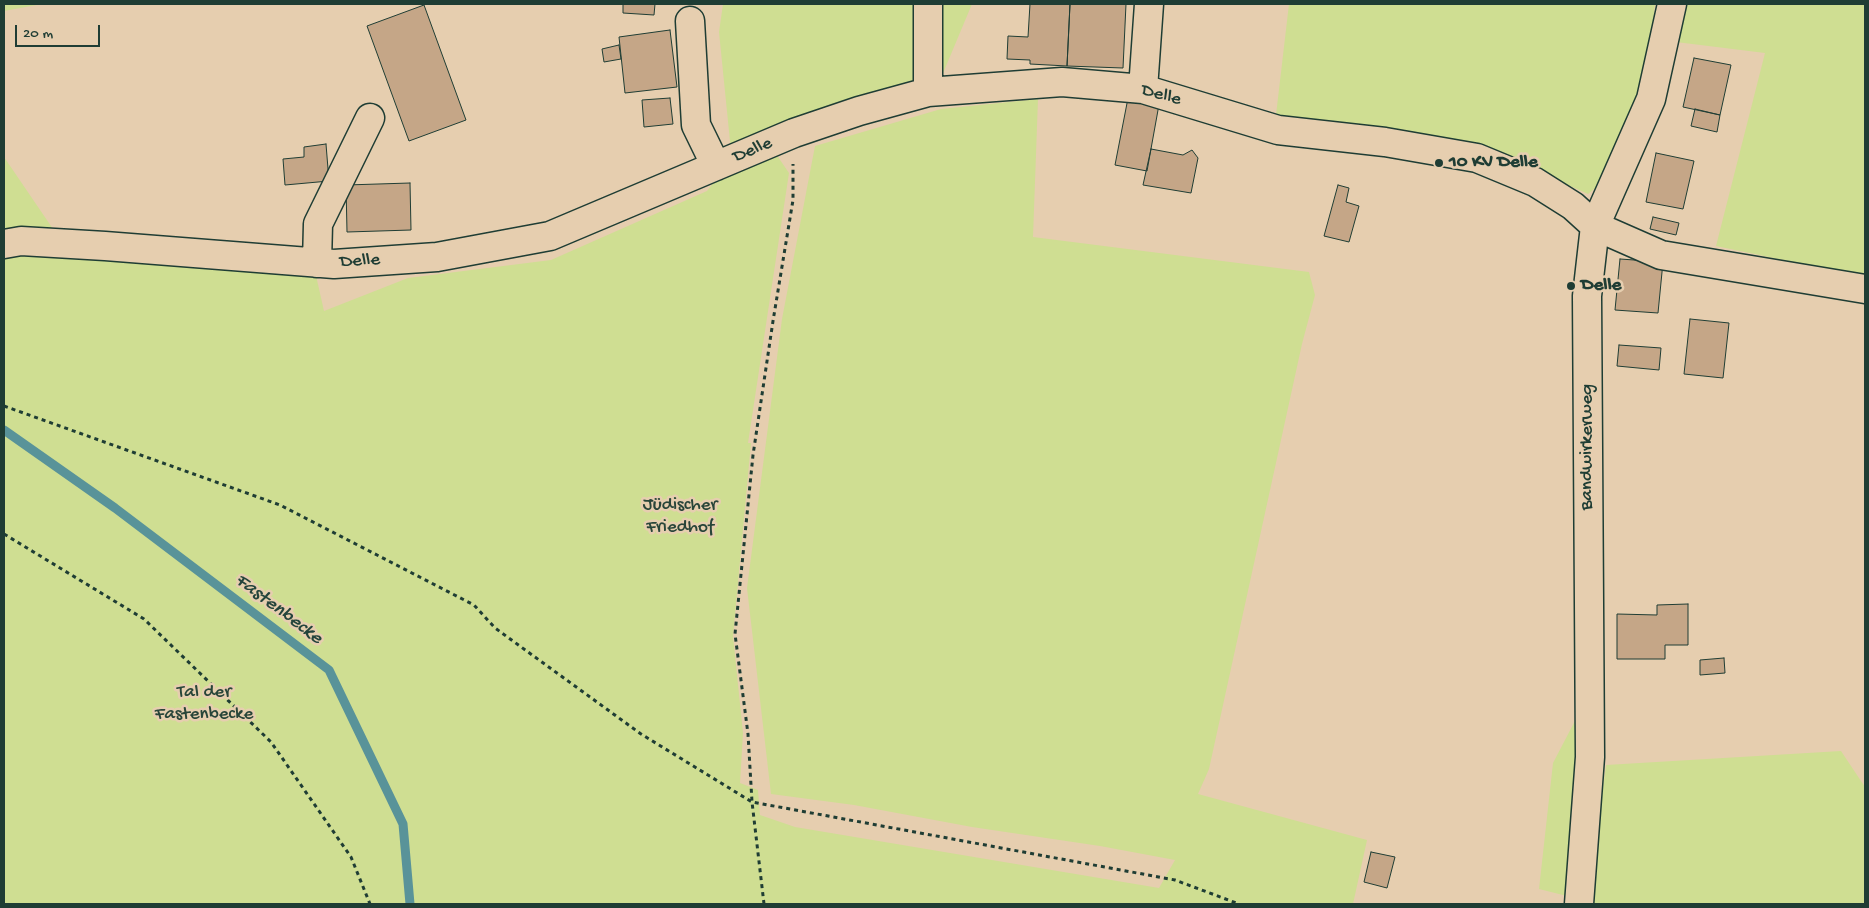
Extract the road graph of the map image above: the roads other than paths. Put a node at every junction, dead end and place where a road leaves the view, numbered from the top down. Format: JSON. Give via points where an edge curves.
{"nodes":[{"id":1,"x":928,"y":4,"type":"edge"},
{"id":2,"x":1149,"y":4,"type":"edge"},
{"id":3,"x":1672,"y":4,"type":"edge"},
{"id":4,"x":690,"y":22,"type":"dead end"},
{"id":5,"x":1144,"y":89,"type":"junction"},
{"id":6,"x":928,"y":92,"type":"junction"},
{"id":7,"x":370,"y":118,"type":"dead end"},
{"id":8,"x":716,"y":166,"type":"junction"},
{"id":9,"x":1595,"y":226,"type":"junction"},
{"id":10,"x":4,"y":244,"type":"edge"},
{"id":11,"x":317,"y":263,"type":"junction"},
{"id":12,"x":1865,"y":289,"type":"edge"},
{"id":13,"x":1579,"y":904,"type":"edge"}],
"edges":[{"from":1,"to":6,"type":"street"},
{"from":2,"to":5,"type":"street"},
{"from":3,"to":9,"type":"street","name":"Bandwirkerweg","via":[[1651,99]]},
{"from":4,"to":8,"type":"street","name":"Delle","via":[[696,125]]},
{"from":5,"to":6,"type":"street","name":"Delle","via":[[1062,82]]},
{"from":5,"to":9,"type":"street","name":"Delle","via":[[1278,130],[1385,142],[1477,158],[1535,182],[1574,206]]},
{"from":6,"to":8,"type":"street","name":"Delle","via":[[794,133]]},
{"from":7,"to":11,"type":"street","name":"Delle","via":[[318,224]]},
{"from":8,"to":11,"type":"street","name":"Delle","via":[[550,236],[437,257]]},
{"from":9,"to":12,"type":"street","via":[[1660,254]]},
{"from":9,"to":13,"type":"street","name":"Bandwirkerweg","via":[[1587,296],[1590,757]]},
{"from":10,"to":11,"type":"street","name":"Delle","via":[[21,241],[105,246]]}]}
